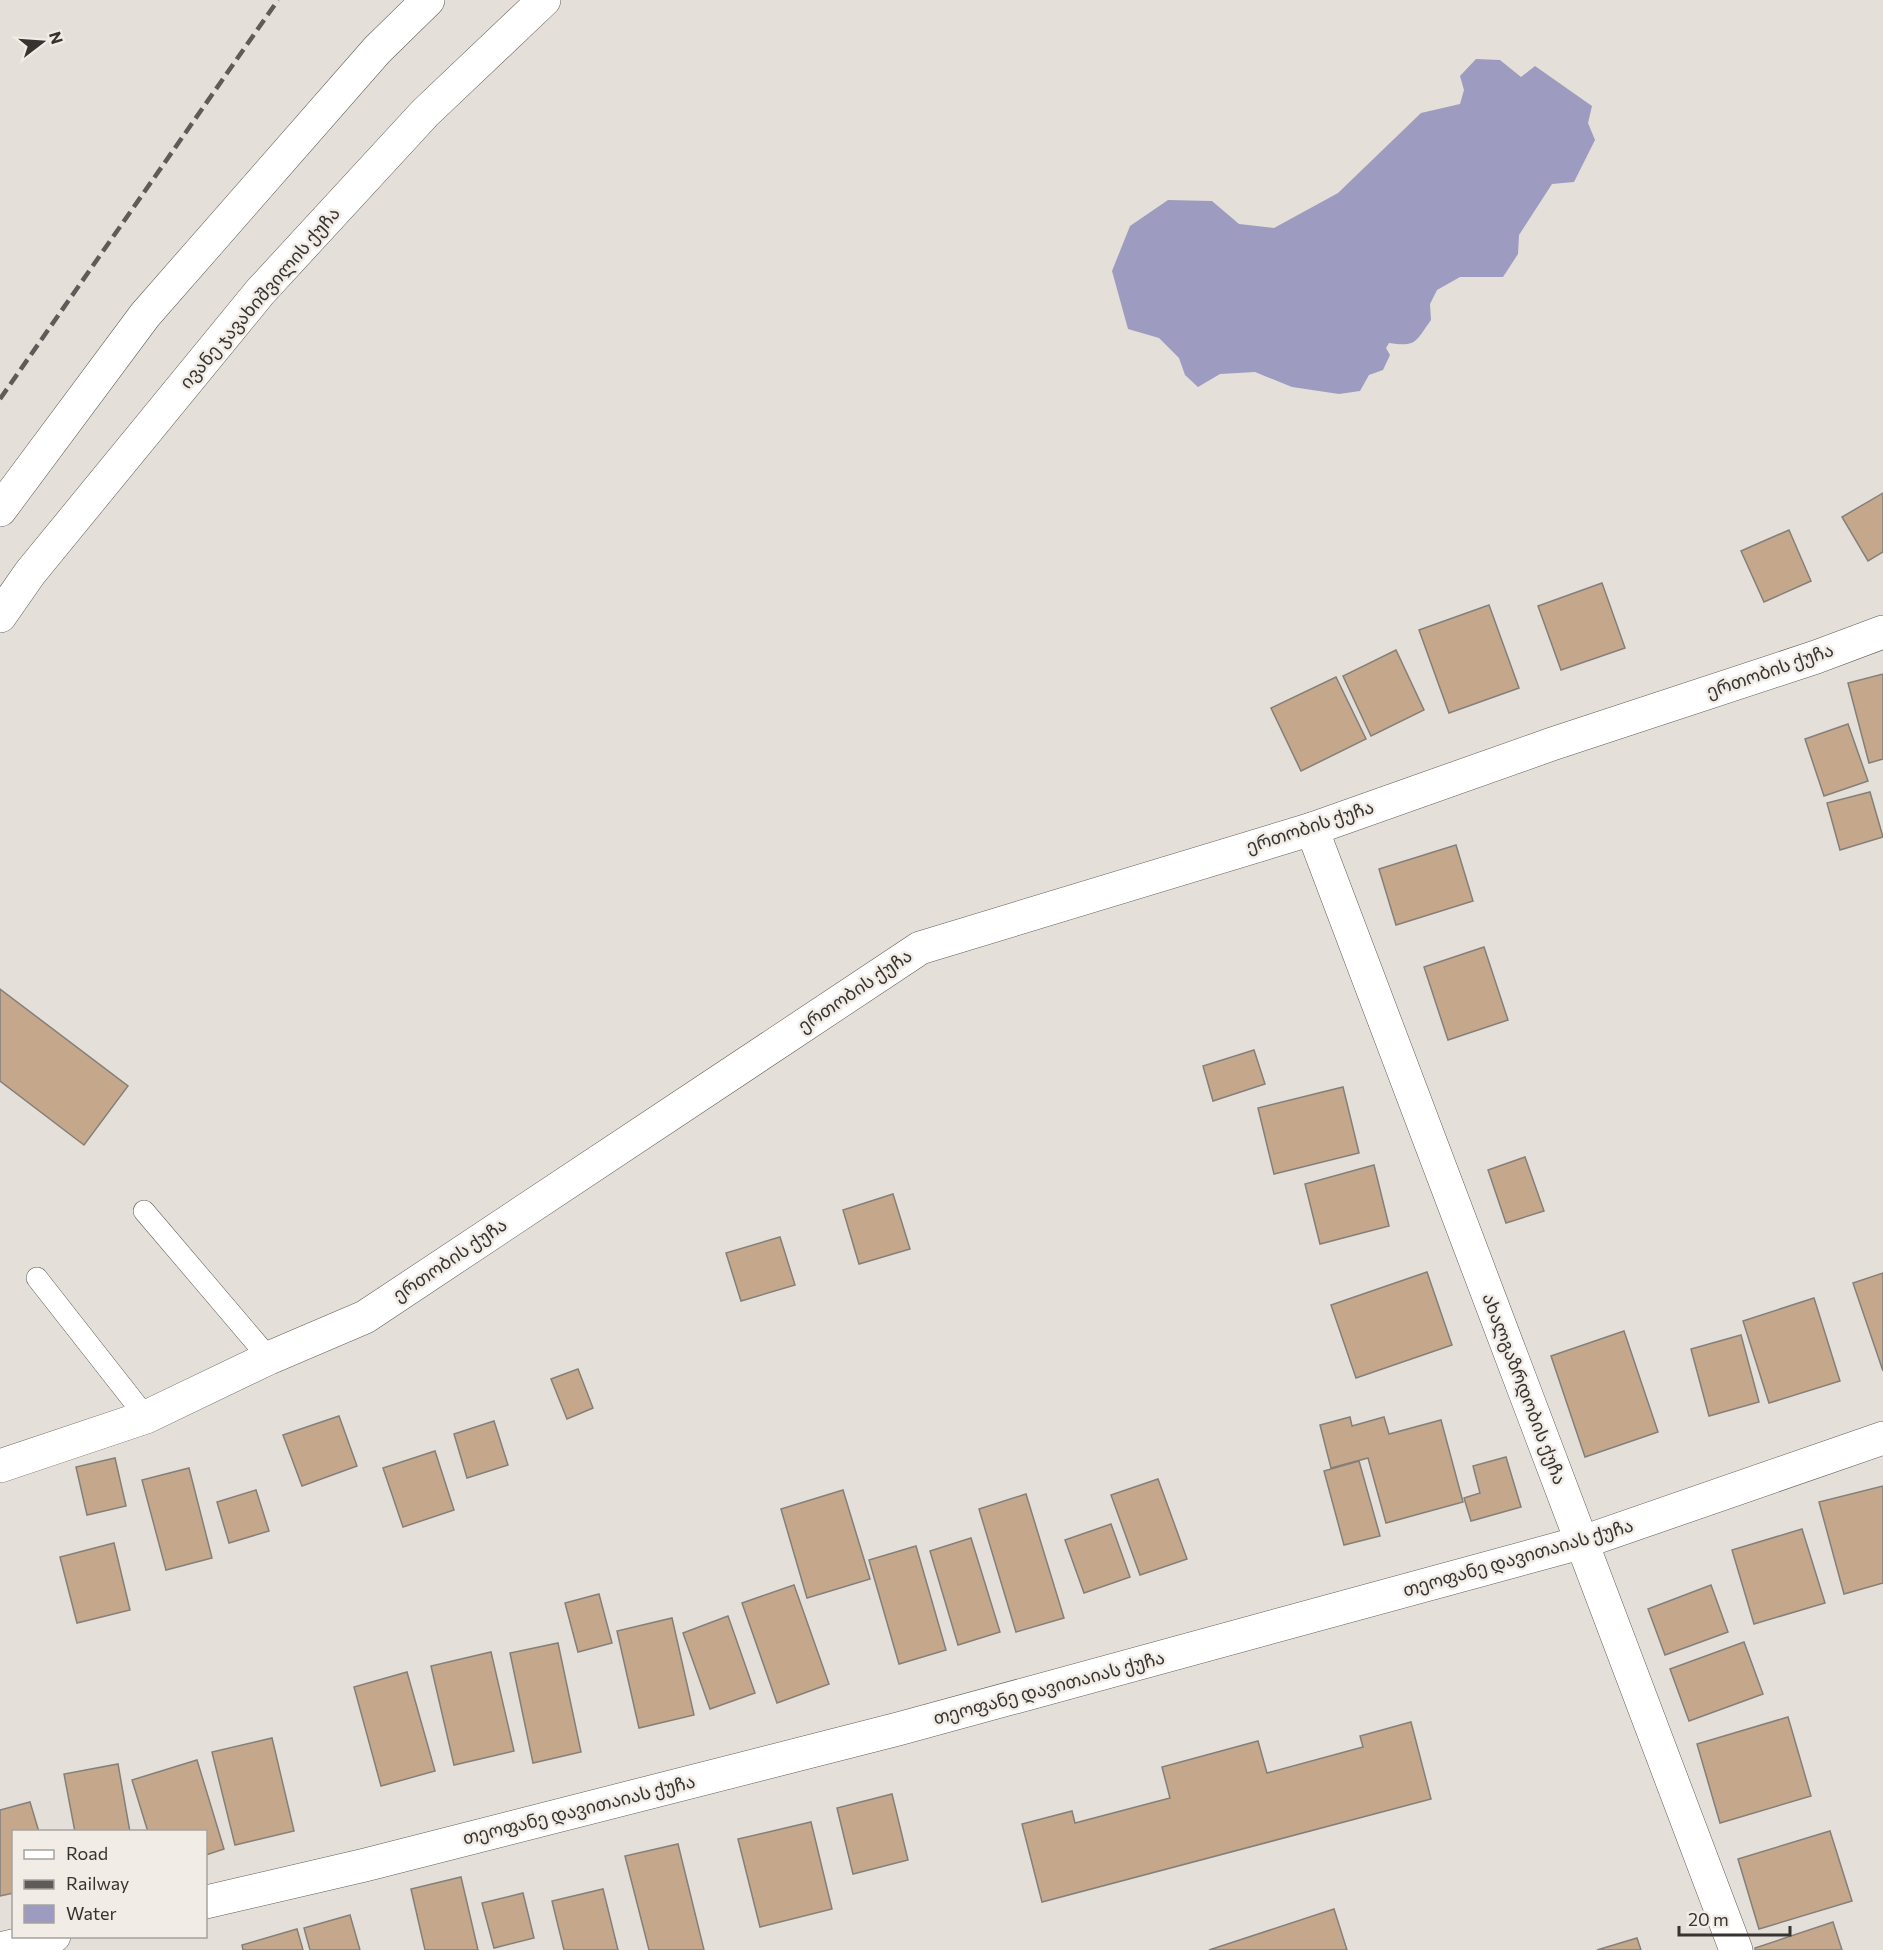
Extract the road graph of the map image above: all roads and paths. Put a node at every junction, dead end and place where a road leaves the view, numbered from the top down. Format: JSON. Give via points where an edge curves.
{"nodes":[{"id":1,"x":428,"y":0,"type":"edge"},
{"id":2,"x":544,"y":0,"type":"edge"},
{"id":3,"x":0,"y":510,"type":"edge"},
{"id":4,"x":0,"y":616,"type":"edge"},
{"id":5,"x":1883,"y":632,"type":"edge"},
{"id":6,"x":1312,"y":828,"type":"junction"},
{"id":7,"x":144,"y":1211,"type":"dead end"},
{"id":8,"x":37,"y":1278,"type":"dead end"},
{"id":9,"x":269,"y":1358,"type":"junction"},
{"id":10,"x":146,"y":1417,"type":"junction"},
{"id":11,"x":1883,"y":1438,"type":"edge"},
{"id":12,"x":0,"y":1466,"type":"edge"},
{"id":13,"x":1582,"y":1542,"type":"junction"},
{"id":14,"x":207,"y":1902,"type":"edge"},
{"id":15,"x":46,"y":1938,"type":"edge"},
{"id":16,"x":0,"y":1949,"type":"edge"},
{"id":17,"x":1736,"y":1950,"type":"edge"}],
"edges":[{"from":1,"to":3,"type":"street","via":[[377,50],[145,315]]},
{"from":2,"to":4,"type":"street","name":"ივანე ჯავახიშვილის ქუჩა","via":[[425,113],[260,292],[30,573]]},
{"from":5,"to":6,"type":"street","name":"ერთობის ქუჩა"},
{"from":6,"to":9,"type":"street","name":"ერთობის ქუჩა","via":[[920,948],[365,1317]]},
{"from":6,"to":13,"type":"street","name":"ახალგაზრდობის ქუჩა"},
{"from":7,"to":9,"type":"lane"},
{"from":8,"to":10,"type":"lane"},
{"from":9,"to":10,"type":"street","name":"ერთობის ქუჩა"},
{"from":10,"to":12,"type":"street","name":"ერთობის ქუჩა"},
{"from":11,"to":13,"type":"street","name":"თეოფანე დავითაიას ქუჩა"},
{"from":13,"to":14,"type":"street","name":"თეოფანე დავითაიას ქუჩა","via":[[898,1729]]},
{"from":13,"to":17,"type":"street","name":"ახალგაზრდობის ქუჩა"},
{"from":15,"to":16,"type":"street"}]}
